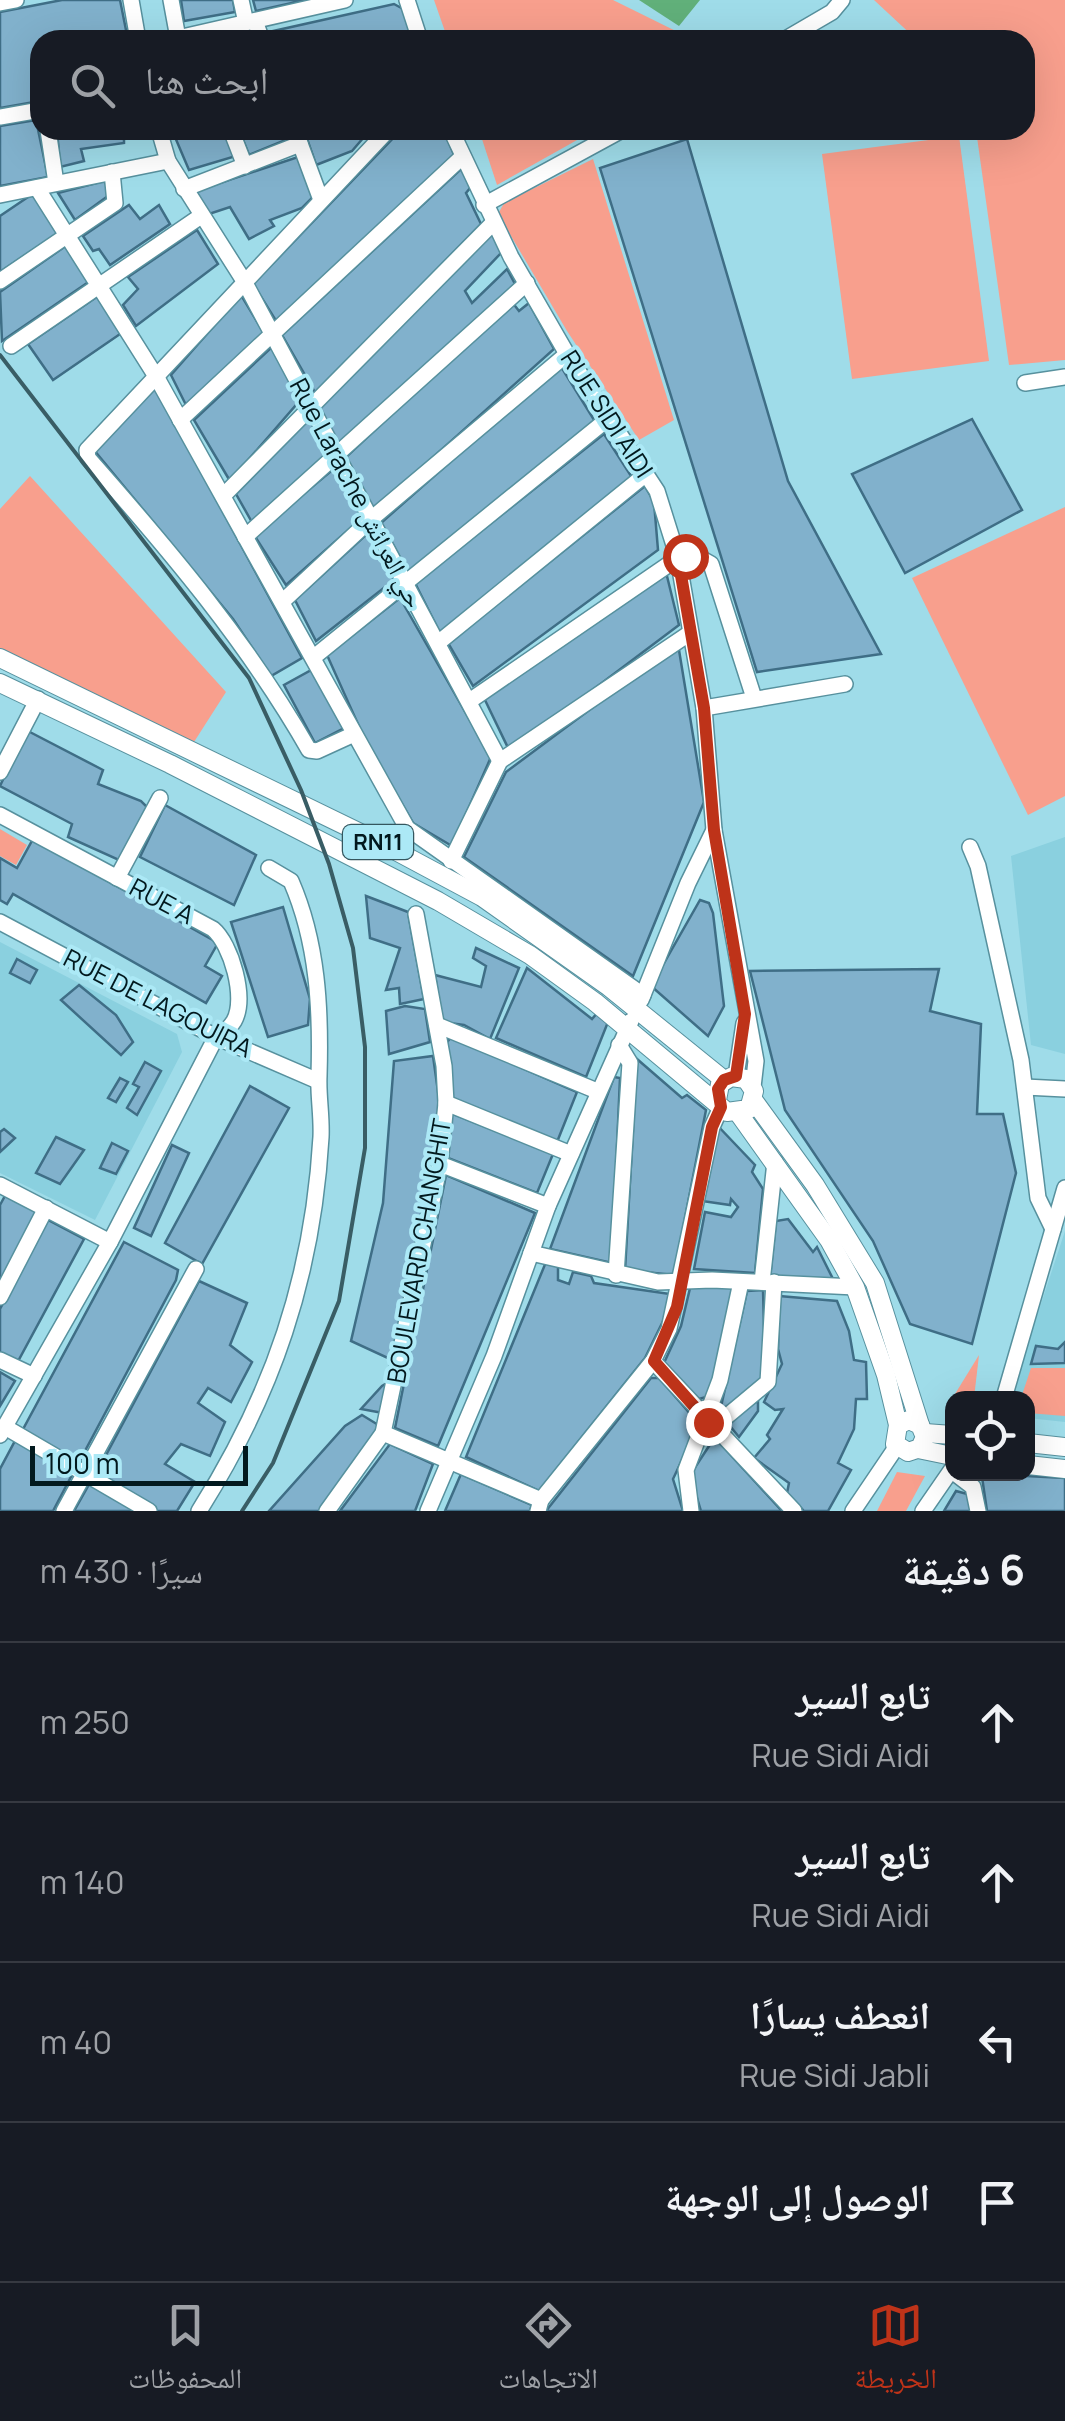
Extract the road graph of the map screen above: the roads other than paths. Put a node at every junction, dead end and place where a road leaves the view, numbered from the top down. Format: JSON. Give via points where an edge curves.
{"nodes":[{"id":1,"x":16,"y":0,"type":"edge"},
{"id":2,"x":132,"y":0,"type":"edge"},
{"id":3,"x":171,"y":0,"type":"edge"},
{"id":4,"x":241,"y":0,"type":"edge"},
{"id":5,"x":346,"y":0,"type":"edge"},
{"id":6,"x":408,"y":0,"type":"edge"},
{"id":7,"x":842,"y":0,"type":"edge"},
{"id":8,"x":0,"y":3,"type":"edge"},
{"id":9,"x":250,"y":22,"type":"junction"},
{"id":10,"x":136,"y":30,"type":"edge"},
{"id":11,"x":173,"y":30,"type":"edge"},
{"id":12,"x":221,"y":30,"type":"edge"},
{"id":13,"x":255,"y":30,"type":"edge"},
{"id":14,"x":417,"y":30,"type":"edge"},
{"id":15,"x":801,"y":30,"type":"edge"},
{"id":16,"x":30,"y":112,"type":"edge"},
{"id":17,"x":0,"y":117,"type":"edge"},
{"id":18,"x":49,"y":140,"type":"edge"},
{"id":19,"x":161,"y":140,"type":"edge"},
{"id":20,"x":234,"y":140,"type":"edge"},
{"id":21,"x":292,"y":140,"type":"edge"},
{"id":22,"x":298,"y":140,"type":"edge"},
{"id":23,"x":378,"y":140,"type":"edge"},
{"id":24,"x":456,"y":140,"type":"edge"},
{"id":25,"x":604,"y":140,"type":"edge"},
{"id":26,"x":462,"y":157,"type":"junction"},
{"id":27,"x":168,"y":161,"type":"junction"},
{"id":28,"x":245,"y":166,"type":"junction"},
{"id":29,"x":112,"y":172,"type":"junction"},
{"id":30,"x":56,"y":184,"type":"junction"},
{"id":31,"x":37,"y":188,"type":"junction"},
{"id":32,"x":184,"y":189,"type":"junction"},
{"id":33,"x":0,"y":195,"type":"edge"},
{"id":34,"x":320,"y":200,"type":"junction"},
{"id":35,"x":484,"y":206,"type":"junction"},
{"id":36,"x":201,"y":216,"type":"junction"},
{"id":37,"x":492,"y":223,"type":"junction"},
{"id":38,"x":68,"y":235,"type":"junction"},
{"id":39,"x":244,"y":280,"type":"junction"},
{"id":40,"x":0,"y":281,"type":"edge"},
{"id":41,"x":100,"y":284,"type":"junction"},
{"id":42,"x":527,"y":284,"type":"junction"},
{"id":43,"x":273,"y":335,"type":"junction"},
{"id":44,"x":11,"y":346,"type":"dead end"},
{"id":45,"x":567,"y":354,"type":"junction"},
{"id":46,"x":1065,"y":377,"type":"edge"},
{"id":47,"x":157,"y":378,"type":"junction"},
{"id":48,"x":1025,"y":383,"type":"dead end"},
{"id":49,"x":310,"y":406,"type":"junction"},
{"id":50,"x":609,"y":418,"type":"junction"},
{"id":51,"x":180,"y":420,"type":"junction"},
{"id":52,"x":337,"y":457,"type":"junction"},
{"id":53,"x":646,"y":474,"type":"junction"},
{"id":54,"x":223,"y":496,"type":"junction"},
{"id":55,"x":370,"y":520,"type":"junction"},
{"id":56,"x":245,"y":537,"type":"junction"},
{"id":57,"x":678,"y":558,"type":"junction"},
{"id":58,"x":405,"y":584,"type":"junction"},
{"id":59,"x":282,"y":602,"type":"junction"},
{"id":60,"x":690,"y":633,"type":"junction"},
{"id":61,"x":438,"y":643,"type":"junction"},
{"id":62,"x":314,"y":656,"type":"junction"},
{"id":63,"x":0,"y":658,"type":"edge"},
{"id":64,"x":0,"y":684,"type":"edge"},
{"id":65,"x":844,"y":684,"type":"dead end"},
{"id":66,"x":754,"y":698,"type":"junction"},
{"id":67,"x":38,"y":699,"type":"junction"},
{"id":68,"x":470,"y":700,"type":"junction"},
{"id":69,"x":704,"y":708,"type":"junction"},
{"id":70,"x":352,"y":734,"type":"junction"},
{"id":71,"x":500,"y":761,"type":"junction"},
{"id":72,"x":0,"y":772,"type":"edge"},
{"id":73,"x":160,"y":798,"type":"dead end"},
{"id":74,"x":0,"y":815,"type":"edge"},
{"id":75,"x":714,"y":830,"type":"junction"},
{"id":76,"x":970,"y":847,"type":"dead end"},
{"id":77,"x":451,"y":862,"type":"junction"},
{"id":78,"x":268,"y":868,"type":"dead end"},
{"id":79,"x":117,"y":878,"type":"junction"},
{"id":80,"x":416,"y":914,"type":"dead end"},
{"id":81,"x":0,"y":922,"type":"edge"},
{"id":82,"x":640,"y":1002,"type":"junction"},
{"id":83,"x":745,"y":1014,"type":"junction"},
{"id":84,"x":436,"y":1025,"type":"junction"},
{"id":85,"x":623,"y":1037,"type":"junction"},
{"id":86,"x":216,"y":1038,"type":"junction"},
{"id":87,"x":730,"y":1078,"type":"junction"},
{"id":88,"x":318,"y":1081,"type":"junction"},
{"id":89,"x":1025,"y":1087,"type":"junction"},
{"id":90,"x":1065,"y":1090,"type":"edge"},
{"id":91,"x":598,"y":1091,"type":"junction"},
{"id":92,"x":754,"y":1094,"type":"junction"},
{"id":93,"x":446,"y":1103,"type":"junction"},
{"id":94,"x":726,"y":1107,"type":"junction"},
{"id":95,"x":570,"y":1154,"type":"junction"},
{"id":96,"x":775,"y":1162,"type":"junction"},
{"id":97,"x":440,"y":1164,"type":"junction"},
{"id":98,"x":1,"y":1188,"type":"edge"},
{"id":99,"x":1065,"y":1188,"type":"edge"},
{"id":100,"x":548,"y":1206,"type":"junction"},
{"id":101,"x":46,"y":1208,"type":"junction"},
{"id":102,"x":1053,"y":1230,"type":"junction"},
{"id":103,"x":110,"y":1242,"type":"junction"},
{"id":104,"x":532,"y":1252,"type":"junction"},
{"id":105,"x":196,"y":1269,"type":"dead end"},
{"id":106,"x":616,"y":1276,"type":"junction"},
{"id":107,"x":682,"y":1281,"type":"junction"},
{"id":108,"x":741,"y":1282,"type":"junction"},
{"id":109,"x":768,"y":1282,"type":"junction"},
{"id":110,"x":855,"y":1287,"type":"junction"},
{"id":111,"x":0,"y":1297,"type":"edge"},
{"id":112,"x":0,"y":1360,"type":"edge"},
{"id":113,"x":654,"y":1361,"type":"junction"},
{"id":114,"x":34,"y":1376,"type":"junction"},
{"id":115,"x":1006,"y":1391,"type":"edge"},
{"id":116,"x":711,"y":1425,"type":"junction"},
{"id":117,"x":898,"y":1425,"type":"junction"},
{"id":118,"x":2,"y":1431,"type":"edge"},
{"id":119,"x":384,"y":1433,"type":"junction"},
{"id":120,"x":921,"y":1436,"type":"junction"},
{"id":121,"x":945,"y":1436,"type":"edge"},
{"id":122,"x":1035,"y":1444,"type":"edge"},
{"id":123,"x":897,"y":1446,"type":"junction"},
{"id":124,"x":1065,"y":1447,"type":"edge"},
{"id":125,"x":945,"y":1451,"type":"edge"},
{"id":126,"x":450,"y":1458,"type":"junction"},
{"id":127,"x":1035,"y":1466,"type":"edge"},
{"id":128,"x":1065,"y":1469,"type":"edge"},
{"id":129,"x":84,"y":1474,"type":"junction"},
{"id":130,"x":946,"y":1481,"type":"edge"},
{"id":131,"x":966,"y":1481,"type":"edge"},
{"id":132,"x":539,"y":1505,"type":"edge"},
{"id":133,"x":64,"y":1511,"type":"edge"},
{"id":134,"x":149,"y":1511,"type":"edge"},
{"id":135,"x":199,"y":1511,"type":"edge"},
{"id":136,"x":327,"y":1511,"type":"edge"},
{"id":137,"x":428,"y":1511,"type":"edge"},
{"id":138,"x":691,"y":1511,"type":"edge"},
{"id":139,"x":794,"y":1511,"type":"edge"},
{"id":140,"x":853,"y":1511,"type":"edge"},
{"id":141,"x":923,"y":1511,"type":"edge"},
{"id":142,"x":978,"y":1511,"type":"edge"}],
"edges":[{"from":1,"to":8,"type":"street"},
{"from":2,"to":10,"type":"street"},
{"from":3,"to":11,"type":"street"},
{"from":4,"to":9,"type":"street"},
{"from":5,"to":9,"type":"street"},
{"from":6,"to":14,"type":"street"},
{"from":7,"to":15,"type":"street"},
{"from":9,"to":12,"type":"street"},
{"from":9,"to":13,"type":"street"},
{"from":16,"to":17,"type":"street"},
{"from":18,"to":30,"type":"street"},
{"from":19,"to":27,"type":"street","name":"Rue Larache حي العرائش"},
{"from":20,"to":28,"type":"street"},
{"from":21,"to":28,"type":"street"},
{"from":22,"to":34,"type":"street"},
{"from":23,"to":34,"type":"street"},
{"from":24,"to":26,"type":"street","name":"RUE SIDI AIDI"},
{"from":25,"to":35,"type":"street"},
{"from":26,"to":35,"type":"street","name":"RUE SIDI AIDI"},
{"from":26,"to":43,"type":"street"},
{"from":27,"to":29,"type":"street"},
{"from":27,"to":32,"type":"street","name":"Rue Larache حي العرائش"},
{"from":28,"to":32,"type":"street"},
{"from":29,"to":30,"type":"street"},
{"from":29,"to":38,"type":"street","via":[[115,203]]},
{"from":30,"to":31,"type":"street"},
{"from":31,"to":33,"type":"street"},
{"from":31,"to":38,"type":"street"},
{"from":32,"to":36,"type":"street","name":"Rue Larache حي العرائش"},
{"from":34,"to":39,"type":"street"},
{"from":35,"to":37,"type":"street","name":"RUE SIDI AIDI"},
{"from":36,"to":39,"type":"street","name":"Rue Larache حي العرائش"},
{"from":36,"to":41,"type":"street"},
{"from":37,"to":42,"type":"street","name":"RUE SIDI AIDI"},
{"from":37,"to":49,"type":"street"},
{"from":38,"to":40,"type":"street"},
{"from":38,"to":41,"type":"street"},
{"from":39,"to":43,"type":"street","name":"Rue Larache حي العرائش"},
{"from":39,"to":47,"type":"street"},
{"from":41,"to":44,"type":"street"},
{"from":41,"to":47,"type":"street"},
{"from":42,"to":45,"type":"street","name":"RUE SIDI AIDI"},
{"from":42,"to":52,"type":"street"},
{"from":43,"to":49,"type":"street","name":"Rue Larache حي العرائش"},
{"from":43,"to":51,"type":"street"},
{"from":45,"to":50,"type":"street","name":"RUE SIDI AIDI"},
{"from":45,"to":55,"type":"street"},
{"from":46,"to":48,"type":"street"},
{"from":47,"to":51,"type":"street"},
{"from":47,"to":70,"type":"street","via":[[90,445],[88,458],[257,663],[309,750]]},
{"from":49,"to":52,"type":"street","name":"Rue Larache حي العرائش"},
{"from":49,"to":54,"type":"street"},
{"from":50,"to":53,"type":"street","name":"RUE SIDI AIDI"},
{"from":50,"to":58,"type":"street"},
{"from":51,"to":54,"type":"street"},
{"from":52,"to":55,"type":"street","name":"Rue Larache حي العرائش"},
{"from":52,"to":56,"type":"street"},
{"from":53,"to":57,"type":"street","name":"RUE SIDI AIDI"},
{"from":53,"to":61,"type":"street"},
{"from":54,"to":56,"type":"street"},
{"from":55,"to":58,"type":"street","name":"Rue Larache حي العرائش"},
{"from":55,"to":59,"type":"street"},
{"from":56,"to":59,"type":"street"},
{"from":57,"to":60,"type":"street","name":"RUE SIDI AIDI"},
{"from":57,"to":66,"type":"street","via":[[695,555],[711,564]]},
{"from":57,"to":68,"type":"street"},
{"from":58,"to":61,"type":"street","name":"Rue Larache حي العرائش"},
{"from":58,"to":62,"type":"street"},
{"from":59,"to":62,"type":"street"},
{"from":60,"to":69,"type":"street","name":"RUE SIDI AIDI"},
{"from":60,"to":71,"type":"street"},
{"from":61,"to":68,"type":"street","name":"Rue Larache حي العرائش"},
{"from":62,"to":70,"type":"street"},
{"from":63,"to":82,"type":"main road","number":"RN11","via":[[381,843],[482,898]]},
{"from":64,"to":67,"type":"main road","number":"RN11"},
{"from":65,"to":66,"type":"street"},
{"from":66,"to":69,"type":"street"},
{"from":67,"to":72,"type":"street"},
{"from":67,"to":85,"type":"main road","number":"RN11","via":[[438,901],[530,955]]},
{"from":68,"to":71,"type":"street","name":"Rue Larache حي العرائش"},
{"from":69,"to":75,"type":"street","name":"RUE SIDI AIDI"},
{"from":70,"to":77,"type":"street","via":[[407,828]]},
{"from":71,"to":77,"type":"street"},
{"from":73,"to":79,"type":"street"},
{"from":74,"to":79,"type":"street","name":"RUE A"},
{"from":75,"to":82,"type":"street"},
{"from":75,"to":83,"type":"street","name":"RUE SIDI AIDI"},
{"from":76,"to":89,"type":"street"},
{"from":77,"to":82,"type":"street"},
{"from":78,"to":88,"type":"street","via":[[291,881],[311,946],[321,1018]]},
{"from":79,"to":86,"type":"street","name":"RUE A","via":[[223,937],[238,1011]]},
{"from":80,"to":84,"type":"street","name":"BOULEVARD CHANGHIT"},
{"from":81,"to":86,"type":"street","name":"RUE DE LAGOUIRA"},
{"from":82,"to":85,"type":"street"},
{"from":82,"to":87,"type":"main road","number":"RN11"},
{"from":83,"to":87,"type":"street","name":"RUE SIDI AIDI"},
{"from":83,"to":92,"type":"street","name":"RUE SIDI AIDI","via":[[756,1061]]},
{"from":84,"to":91,"type":"street"},
{"from":84,"to":93,"type":"street","name":"BOULEVARD CHANGHIT"},
{"from":85,"to":91,"type":"street"},
{"from":85,"to":94,"type":"main road","number":"RN11"},
{"from":85,"to":106,"type":"street","via":[[630,1063]]},
{"from":86,"to":88,"type":"street","name":"RUE DE LAGOUIRA"},
{"from":86,"to":103,"type":"street"},
{"from":87,"to":92,"type":"main road","number":"RN11"},
{"from":87,"to":94,"type":"main road"},
{"from":88,"to":135,"type":"street","via":[[319,1169],[293,1312],[262,1400]]},
{"from":89,"to":90,"type":"street"},
{"from":89,"to":102,"type":"street","via":[[1038,1198]]},
{"from":91,"to":95,"type":"street"},
{"from":92,"to":94,"type":"main road"},
{"from":92,"to":120,"type":"main road","number":"RN11","via":[[874,1282]]},
{"from":93,"to":95,"type":"street"},
{"from":93,"to":97,"type":"street","name":"BOULEVARD CHANGHIT"},
{"from":94,"to":96,"type":"main road","number":"RN11"},
{"from":94,"to":107,"type":"street","via":[[712,1127]]},
{"from":95,"to":100,"type":"street"},
{"from":96,"to":109,"type":"street"},
{"from":96,"to":110,"type":"main road","number":"RN11"},
{"from":97,"to":100,"type":"street"},
{"from":97,"to":119,"type":"street","name":"BOULEVARD CHANGHIT"},
{"from":98,"to":101,"type":"street"},
{"from":99,"to":102,"type":"street"},
{"from":100,"to":104,"type":"street"},
{"from":101,"to":103,"type":"street"},
{"from":101,"to":111,"type":"street"},
{"from":102,"to":115,"type":"street"},
{"from":103,"to":114,"type":"street"},
{"from":104,"to":106,"type":"street"},
{"from":104,"to":126,"type":"street"},
{"from":105,"to":129,"type":"street"},
{"from":106,"to":107,"type":"street"},
{"from":107,"to":108,"type":"street"},
{"from":107,"to":113,"type":"street"},
{"from":108,"to":109,"type":"street"},
{"from":108,"to":116,"type":"street"},
{"from":109,"to":110,"type":"street"},
{"from":109,"to":116,"type":"street","via":[[768,1382]]},
{"from":110,"to":117,"type":"main road","number":"RN11"},
{"from":112,"to":114,"type":"street"},
{"from":113,"to":116,"type":"street"},
{"from":113,"to":132,"type":"street"},
{"from":114,"to":118,"type":"street"},
{"from":116,"to":138,"type":"street","via":[[686,1470]]},
{"from":116,"to":139,"type":"street"},
{"from":117,"to":120,"type":"main road","via":[[912,1420]]},
{"from":117,"to":123,"type":"main road","number":"RN11"},
{"from":118,"to":129,"type":"street"},
{"from":119,"to":126,"type":"street"},
{"from":119,"to":136,"type":"street","name":"BOULEVARD CHANGHIT"},
{"from":120,"to":121,"type":"main road"},
{"from":120,"to":123,"type":"main road","via":[[908,1452]]},
{"from":120,"to":125,"type":"main road"},
{"from":122,"to":124,"type":"main road"},
{"from":123,"to":140,"type":"street"},
{"from":126,"to":132,"type":"street"},
{"from":126,"to":137,"type":"street"},
{"from":127,"to":128,"type":"main road"},
{"from":129,"to":133,"type":"street"},
{"from":129,"to":134,"type":"street"},
{"from":130,"to":141,"type":"street"},
{"from":131,"to":142,"type":"street"}]}
